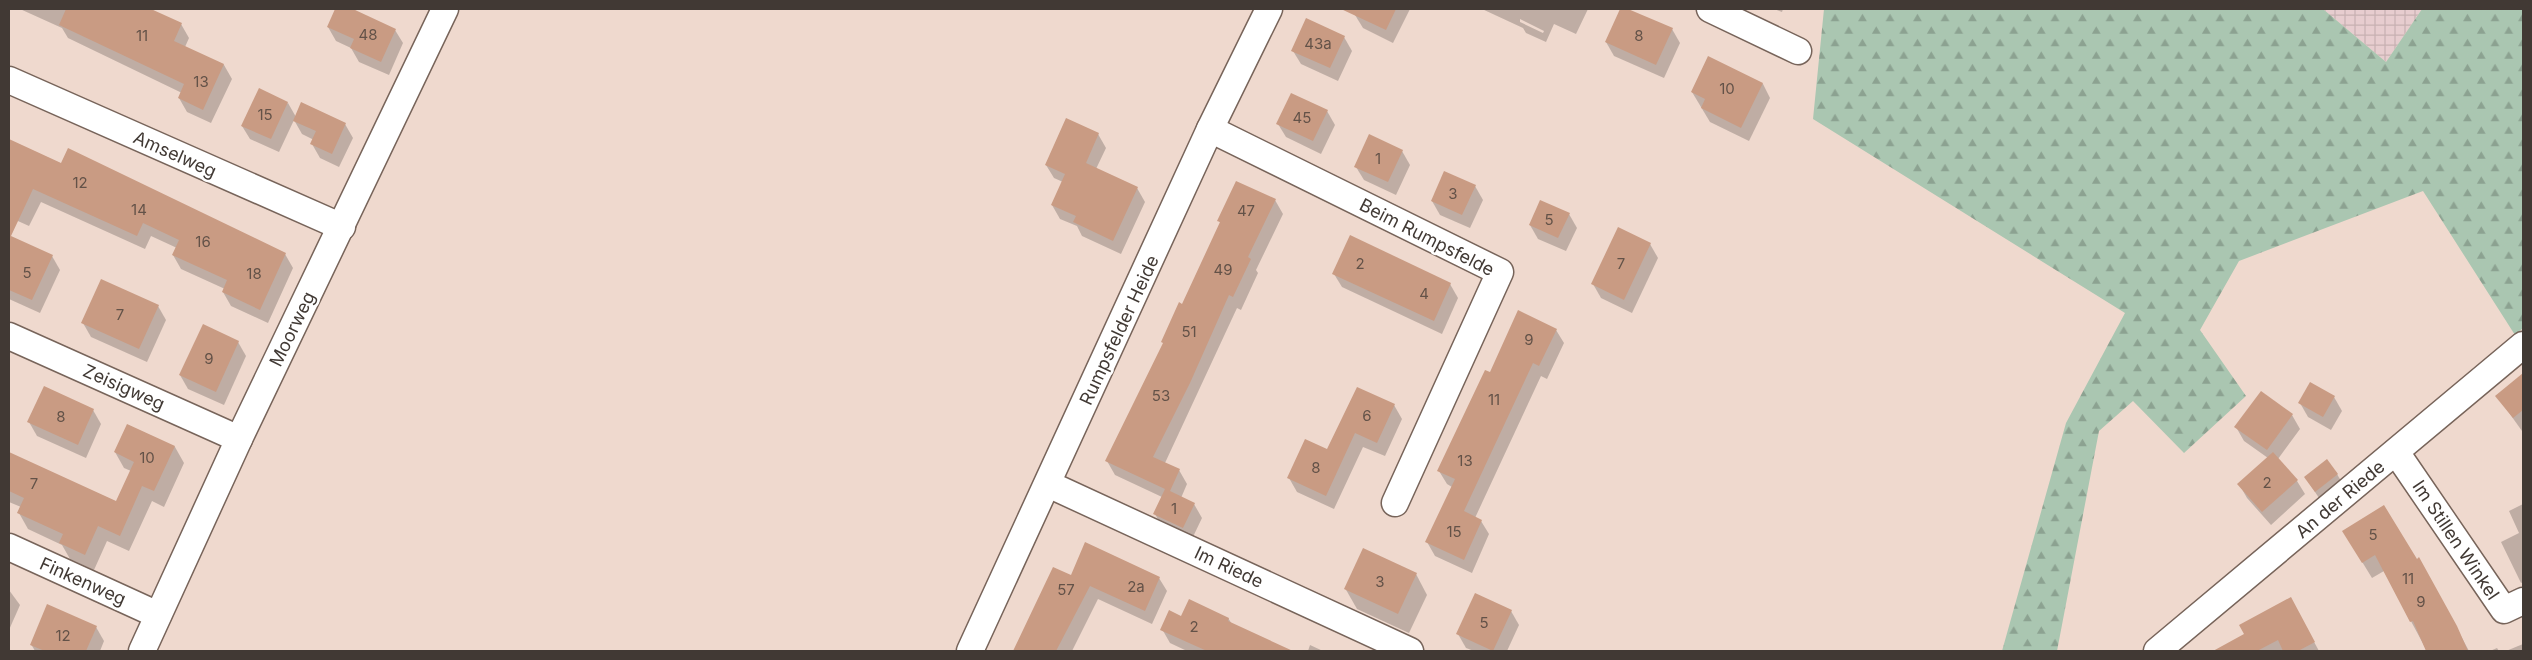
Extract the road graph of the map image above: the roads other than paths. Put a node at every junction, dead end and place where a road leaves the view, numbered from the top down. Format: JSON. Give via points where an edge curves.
{"nodes":[{"id":1,"x":445,"y":9,"type":"edge"},
{"id":2,"x":1269,"y":9,"type":"edge"},
{"id":3,"x":1710,"y":9,"type":"edge"},
{"id":4,"x":1798,"y":51,"type":"dead end"},
{"id":5,"x":9,"y":80,"type":"edge"},
{"id":6,"x":1210,"y":129,"type":"junction"},
{"id":7,"x":342,"y":227,"type":"junction"},
{"id":8,"x":9,"y":336,"type":"edge"},
{"id":9,"x":2523,"y":345,"type":"edge"},
{"id":10,"x":239,"y":439,"type":"junction"},
{"id":11,"x":2396,"y":452,"type":"junction"},
{"id":12,"x":1048,"y":484,"type":"junction"},
{"id":13,"x":1395,"y":503,"type":"dead end"},
{"id":14,"x":9,"y":547,"type":"edge"},
{"id":15,"x":2523,"y":601,"type":"edge"},
{"id":16,"x":158,"y":615,"type":"junction"},
{"id":17,"x":142,"y":651,"type":"edge"},
{"id":18,"x":970,"y":651,"type":"edge"},
{"id":19,"x":1410,"y":651,"type":"edge"},
{"id":20,"x":2157,"y":651,"type":"edge"}],
"edges":[{"from":1,"to":7,"type":"street","name":"Moorweg"},
{"from":2,"to":6,"type":"street","name":"Rumpsfelder Heide"},
{"from":3,"to":4,"type":"street"},
{"from":5,"to":7,"type":"street","name":"Amselweg"},
{"from":6,"to":12,"type":"street","name":"Rumpsfelder Heide"},
{"from":6,"to":13,"type":"street","name":"Beim Rumpsfelde","via":[[1500,272]]},
{"from":7,"to":10,"type":"street","name":"Moorweg"},
{"from":8,"to":10,"type":"street","name":"Zeisigweg"},
{"from":9,"to":11,"type":"street","name":"An der Riede"},
{"from":10,"to":16,"type":"street","name":"Moorweg"},
{"from":11,"to":15,"type":"street","name":"Im Stillen Winkel","via":[[2504,610]]},
{"from":11,"to":20,"type":"street","name":"An der Riede"},
{"from":12,"to":18,"type":"street","name":"Rumpsfelder Heide"},
{"from":12,"to":19,"type":"street","name":"Im Riede"},
{"from":14,"to":16,"type":"street","name":"Finkenweg"},
{"from":16,"to":17,"type":"street","name":"Moorweg"}]}
